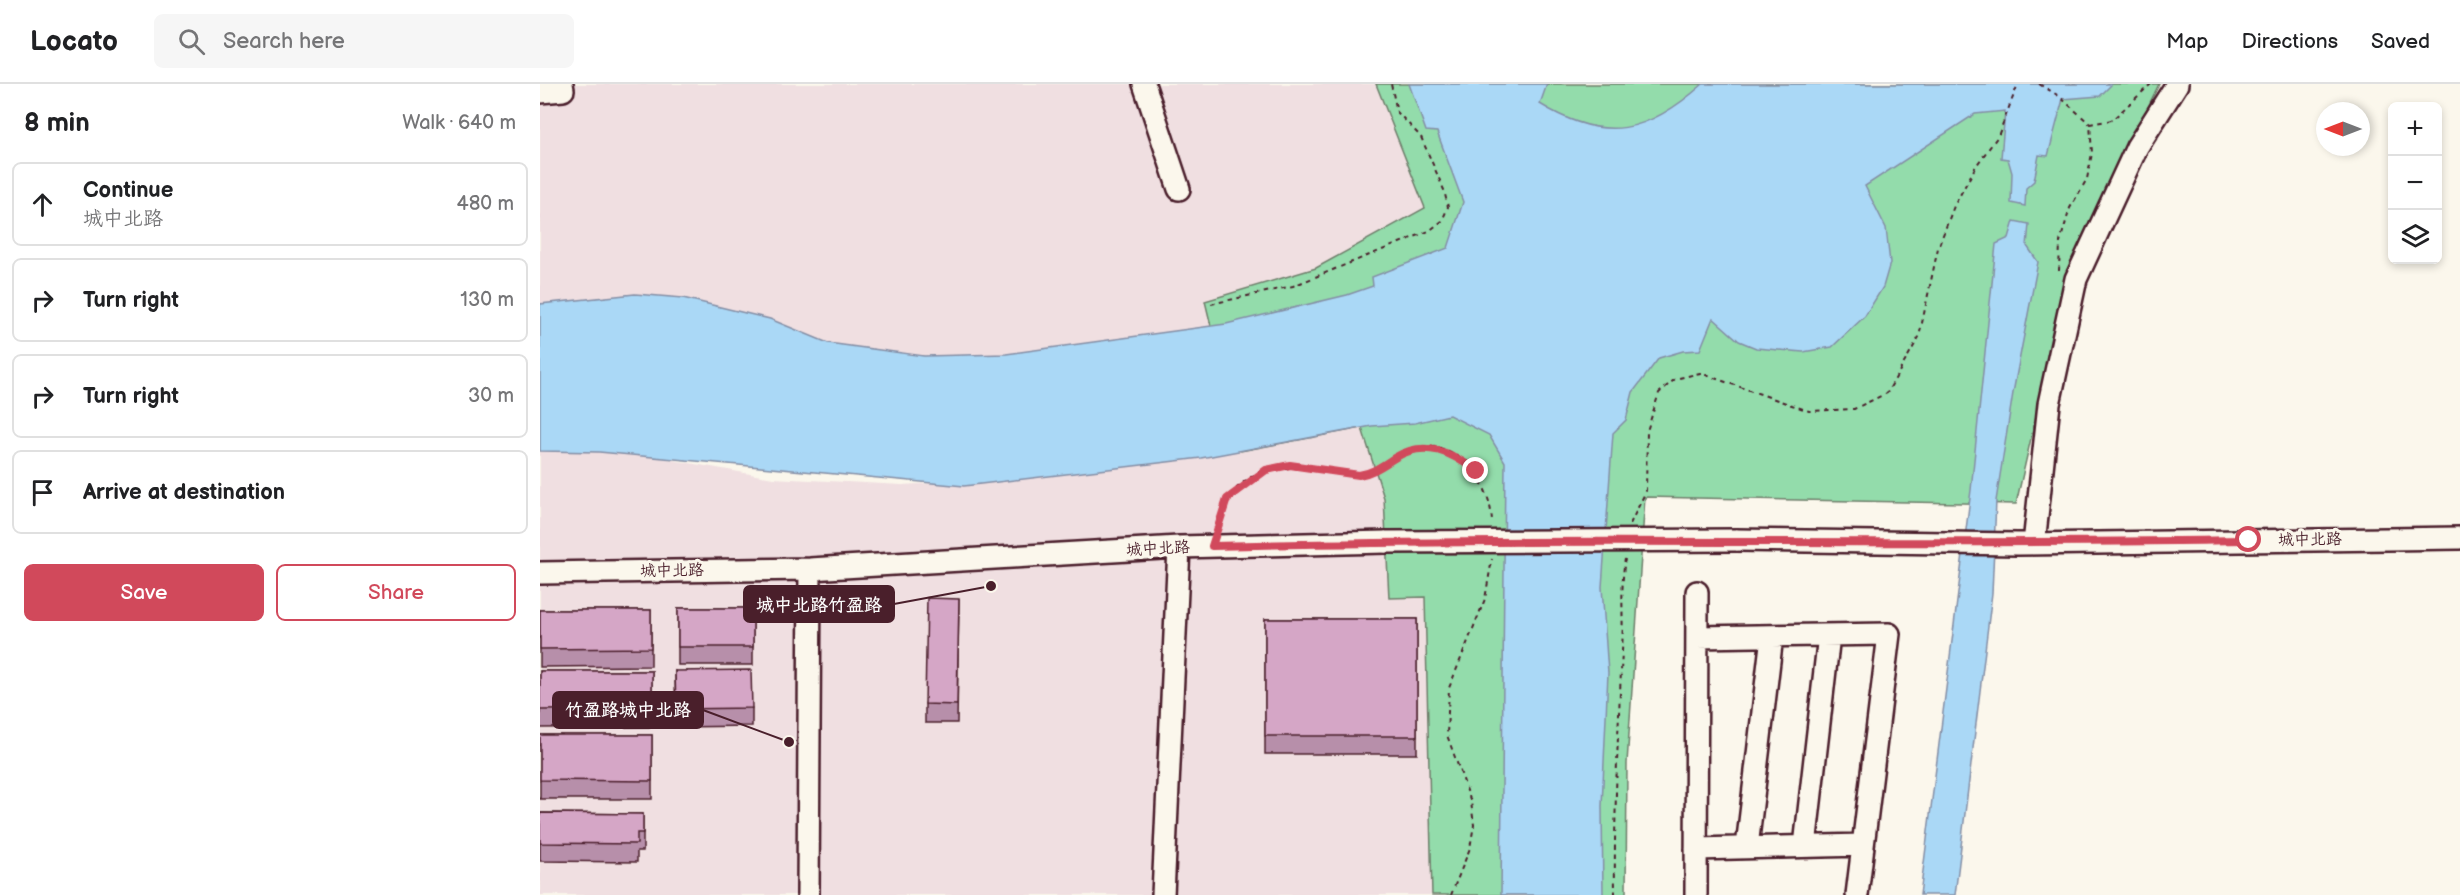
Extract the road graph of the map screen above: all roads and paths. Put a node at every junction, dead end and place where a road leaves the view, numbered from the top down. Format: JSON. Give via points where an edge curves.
{"nodes":[{"id":1,"x":562,"y":84,"type":"edge"},
{"id":2,"x":1144,"y":84,"type":"edge"},
{"id":3,"x":1391,"y":84,"type":"edge"},
{"id":4,"x":2018,"y":84,"type":"edge"},
{"id":5,"x":2039,"y":84,"type":"edge"},
{"id":6,"x":2151,"y":84,"type":"edge"},
{"id":7,"x":2177,"y":84,"type":"edge"},
{"id":8,"x":540,"y":92,"type":"edge"},
{"id":9,"x":2090,"y":124,"type":"junction"},
{"id":10,"x":1179,"y":189,"type":"dead end"},
{"id":11,"x":2062,"y":279,"type":"dead end"},
{"id":12,"x":1211,"y":304,"type":"dead end"},
{"id":13,"x":1492,"y":525,"type":"dead end"},
{"id":14,"x":1629,"y":531,"type":"dead end"},
{"id":15,"x":2460,"y":538,"type":"edge"},
{"id":16,"x":2026,"y":544,"type":"junction"},
{"id":17,"x":1212,"y":546,"type":"junction"},
{"id":18,"x":1179,"y":547,"type":"junction"},
{"id":19,"x":1626,"y":551,"type":"dead end"},
{"id":20,"x":1492,"y":555,"type":"dead end"},
{"id":21,"x":810,"y":569,"type":"junction"},
{"id":22,"x":540,"y":573,"type":"edge"},
{"id":23,"x":1697,"y":592,"type":"dead end"},
{"id":24,"x":1829,"y":635,"type":"junction"},
{"id":25,"x":1772,"y":636,"type":"junction"},
{"id":26,"x":1697,"y":637,"type":"junction"},
{"id":27,"x":1863,"y":845,"type":"junction"},
{"id":28,"x":1805,"y":846,"type":"junction"},
{"id":29,"x":1747,"y":847,"type":"junction"},
{"id":30,"x":1696,"y":849,"type":"junction"},
{"id":31,"x":808,"y":895,"type":"edge"},
{"id":32,"x":1163,"y":895,"type":"edge"},
{"id":33,"x":1451,"y":895,"type":"edge"},
{"id":34,"x":1615,"y":895,"type":"edge"},
{"id":35,"x":1696,"y":895,"type":"edge"},
{"id":36,"x":1857,"y":895,"type":"edge"}],
"edges":[{"from":1,"to":8,"type":"street","via":[[563,90]]},
{"from":2,"to":10,"type":"street"},
{"from":3,"to":12,"type":"path","via":[[1397,112],[1421,137],[1444,190],[1448,207],[1442,221],[1429,231],[1330,273],[1293,286]]},
{"from":4,"to":14,"type":"path","via":[[1998,136],[1954,206],[1938,248],[1919,337],[1887,393],[1854,409],[1809,411],[1700,373],[1675,379],[1659,393],[1653,412],[1647,432],[1646,491]]},
{"from":5,"to":9,"type":"path"},
{"from":6,"to":9,"type":"path","via":[[2112,120]]},
{"from":7,"to":16,"type":"street","via":[[2137,147],[2076,279],[2049,404]]},
{"from":9,"to":11,"type":"path","via":[[2092,153],[2087,179],[2070,208],[2060,242]]},
{"from":13,"to":17,"type":"path","via":[[1491,504],[1476,471],[1448,452],[1413,449],[1359,475],[1290,465],[1266,470],[1227,499]]},
{"from":15,"to":16,"type":"street","name":"城中北路"},
{"from":16,"to":17,"type":"street","name":"城中北路","bridge":true,"via":[[1736,540]]},
{"from":17,"to":18,"type":"street","name":"城中北路"},
{"from":18,"to":21,"type":"street","name":"城中北路"},
{"from":18,"to":32,"type":"street"},
{"from":19,"to":34,"type":"path","via":[[1614,811]]},
{"from":20,"to":33,"type":"path","via":[[1485,599],[1449,688],[1447,735],[1471,802],[1474,825],[1470,848]]},
{"from":21,"to":22,"type":"street","name":"城中北路"},
{"from":21,"to":31,"type":"street"},
{"from":23,"to":26,"type":"street"},
{"from":24,"to":25,"type":"street"},
{"from":24,"to":27,"type":"street","via":[[1889,634]]},
{"from":24,"to":28,"type":"street"},
{"from":25,"to":26,"type":"street"},
{"from":25,"to":29,"type":"street"},
{"from":26,"to":30,"type":"street"},
{"from":27,"to":28,"type":"street"},
{"from":27,"to":36,"type":"street"},
{"from":28,"to":29,"type":"street"},
{"from":29,"to":30,"type":"street"},
{"from":30,"to":35,"type":"street"}]}
